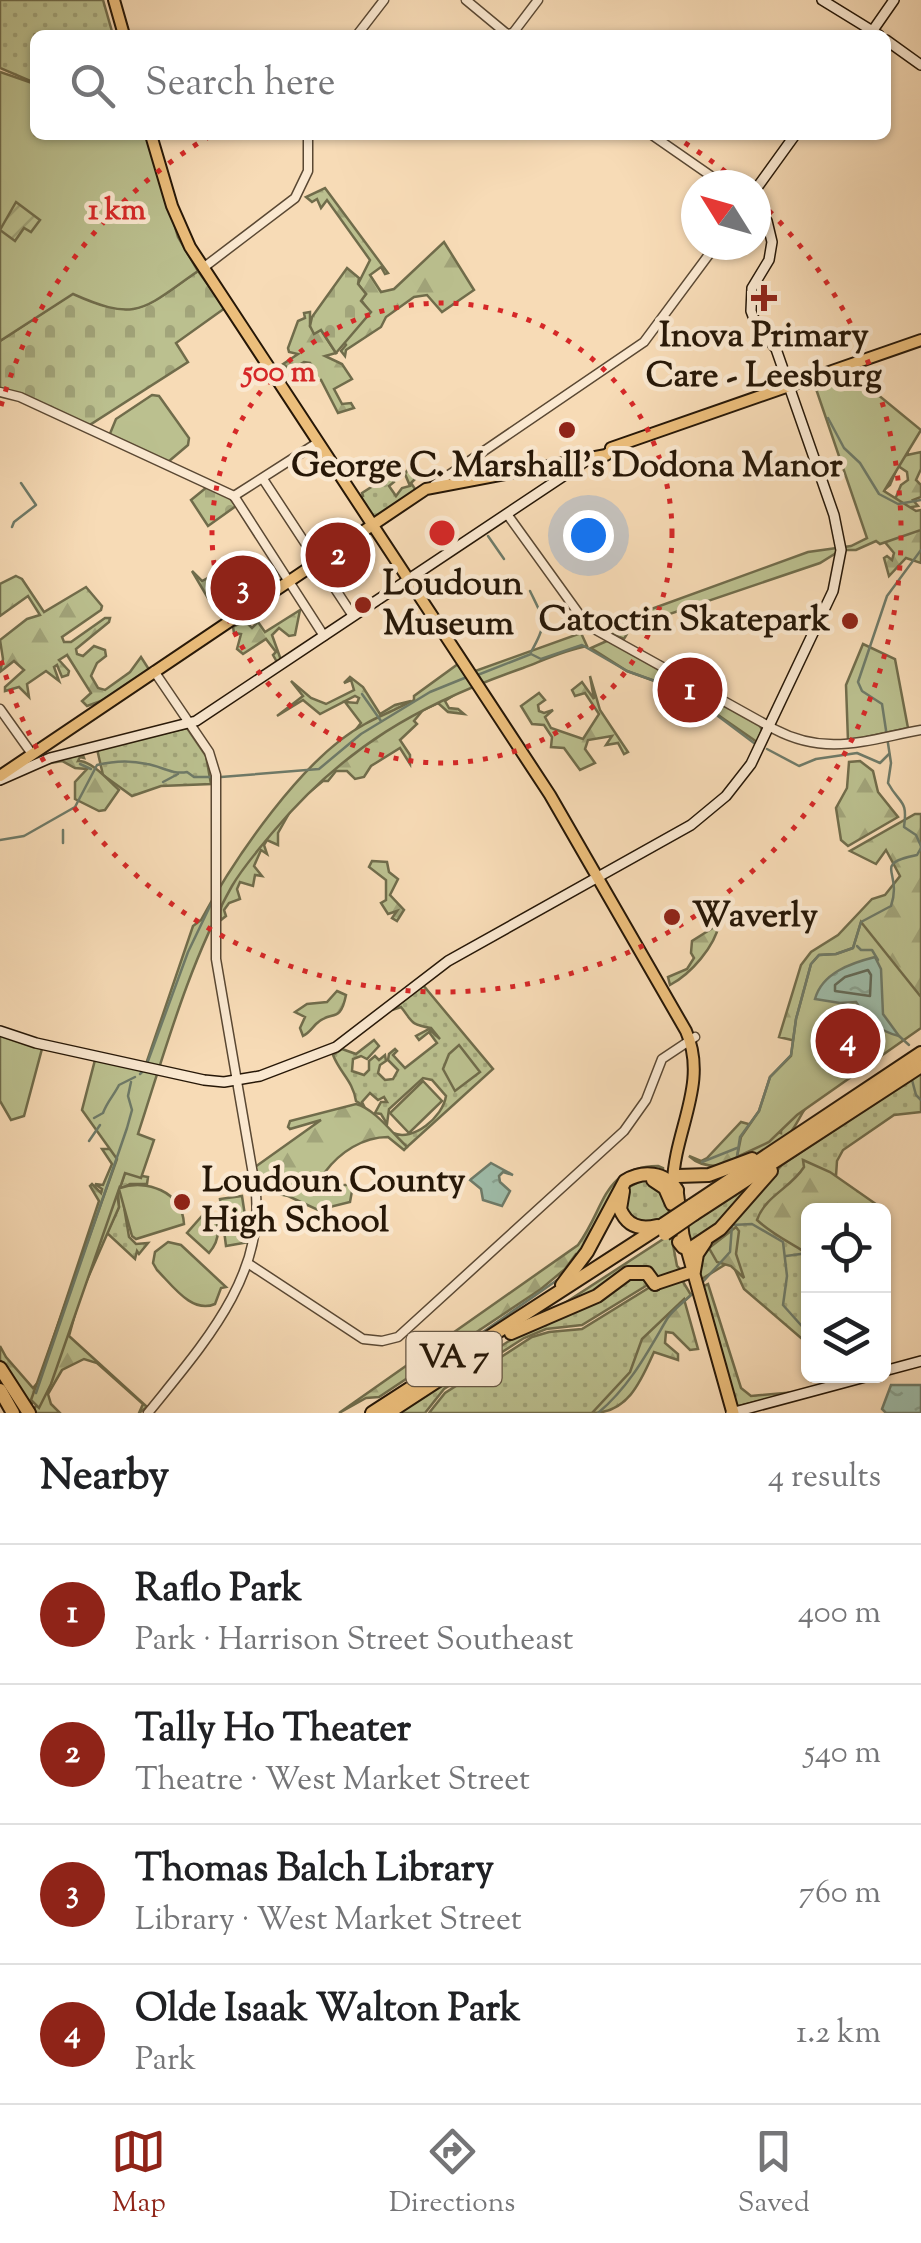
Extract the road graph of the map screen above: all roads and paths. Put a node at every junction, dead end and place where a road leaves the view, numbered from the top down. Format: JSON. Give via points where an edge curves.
{"nodes":[{"id":1,"x":114,"y":0,"type":"edge"},
{"id":2,"x":384,"y":0,"type":"edge"},
{"id":3,"x":466,"y":0,"type":"edge"},
{"id":4,"x":538,"y":0,"type":"edge"},
{"id":5,"x":822,"y":0,"type":"edge"},
{"id":6,"x":891,"y":0,"type":"edge"},
{"id":7,"x":123,"y":30,"type":"edge"},
{"id":8,"x":361,"y":30,"type":"edge"},
{"id":9,"x":505,"y":30,"type":"edge"},
{"id":10,"x":513,"y":30,"type":"edge"},
{"id":11,"x":867,"y":30,"type":"edge"},
{"id":12,"x":873,"y":30,"type":"edge"},
{"id":13,"x":891,"y":44,"type":"edge"},
{"id":14,"x":921,"y":65,"type":"edge"},
{"id":15,"x":153,"y":140,"type":"edge"},
{"id":16,"x":308,"y":140,"type":"edge"},
{"id":17,"x":659,"y":140,"type":"edge"},
{"id":18,"x":791,"y":140,"type":"edge"},
{"id":19,"x":702,"y":170,"type":"edge"},
{"id":20,"x":770,"y":170,"type":"edge"},
{"id":21,"x":705,"y":260,"type":"edge"},
{"id":22,"x":768,"y":260,"type":"edge"},
{"id":23,"x":203,"y":268,"type":"junction"},
{"id":24,"x":921,"y":340,"type":"edge"},
{"id":25,"x":789,"y":386,"type":"junction"},
{"id":26,"x":0,"y":392,"type":"edge"},
{"id":27,"x":316,"y":443,"type":"junction"},
{"id":28,"x":608,"y":451,"type":"junction"},
{"id":29,"x":590,"y":458,"type":"junction"},
{"id":30,"x":567,"y":461,"type":"junction"},
{"id":31,"x":579,"y":466,"type":"junction"},
{"id":32,"x":263,"y":479,"type":"junction"},
{"id":33,"x":440,"y":484,"type":"junction"},
{"id":34,"x":234,"y":496,"type":"junction"},
{"id":35,"x":507,"y":514,"type":"junction"},
{"id":36,"x":372,"y":526,"type":"junction"},
{"id":37,"x":318,"y":562,"type":"junction"},
{"id":38,"x":407,"y":580,"type":"junction"},
{"id":39,"x":288,"y":582,"type":"junction"},
{"id":40,"x":353,"y":616,"type":"junction"},
{"id":41,"x":324,"y":636,"type":"junction"},
{"id":42,"x":154,"y":671,"type":"junction"},
{"id":43,"x":0,"y":708,"type":"edge"},
{"id":44,"x":189,"y":724,"type":"junction"},
{"id":45,"x":770,"y":727,"type":"junction"},
{"id":46,"x":921,"y":730,"type":"edge"},
{"id":47,"x":30,"y":759,"type":"junction"},
{"id":48,"x":0,"y":778,"type":"edge"},
{"id":49,"x":600,"y":876,"type":"junction"},
{"id":50,"x":0,"y":1031,"type":"edge"},
{"id":51,"x":692,"y":1038,"type":"junction"},
{"id":52,"x":921,"y":1052,"type":"edge"},
{"id":53,"x":921,"y":1066,"type":"edge"},
{"id":54,"x":238,"y":1081,"type":"junction"},
{"id":55,"x":793,"y":1145,"type":"junction"},
{"id":56,"x":675,"y":1178,"type":"junction"},
{"id":57,"x":672,"y":1204,"type":"junction"},
{"id":58,"x":664,"y":1229,"type":"junction"},
{"id":59,"x":707,"y":1240,"type":"junction"},
{"id":60,"x":249,"y":1264,"type":"junction"},
{"id":61,"x":689,"y":1274,"type":"junction"},
{"id":62,"x":654,"y":1284,"type":"joint"},
{"id":63,"x":537,"y":1306,"type":"junction"},
{"id":64,"x":511,"y":1333,"type":"junction"},
{"id":65,"x":921,"y":1361,"type":"edge"},
{"id":66,"x":0,"y":1368,"type":"edge"},
{"id":67,"x":891,"y":1369,"type":"edge"},
{"id":68,"x":843,"y":1383,"type":"edge"},
{"id":69,"x":0,"y":1390,"type":"edge"},
{"id":70,"x":13,"y":1413,"type":"edge"},
{"id":71,"x":30,"y":1413,"type":"edge"},
{"id":72,"x":148,"y":1413,"type":"edge"},
{"id":73,"x":372,"y":1413,"type":"edge"},
{"id":74,"x":388,"y":1413,"type":"edge"},
{"id":75,"x":731,"y":1413,"type":"edge"}],
"edges":[{"from":1,"to":7,"type":"main road"},
{"from":2,"to":8,"type":"street"},
{"from":3,"to":9,"type":"street"},
{"from":4,"to":10,"type":"street"},
{"from":5,"to":11,"type":"main road"},
{"from":6,"to":12,"type":"main road"},
{"from":13,"to":14,"type":"main road"},
{"from":15,"to":23,"type":"main road","via":[[178,224]]},
{"from":16,"to":23,"type":"street","via":[[308,171],[295,198]]},
{"from":17,"to":19,"type":"street"},
{"from":18,"to":20,"type":"main road"},
{"from":21,"to":33,"type":"street","via":[[644,342]]},
{"from":22,"to":25,"type":"main road","via":[[750,307]]},
{"from":23,"to":27,"type":"main road"},
{"from":24,"to":25,"type":"main road"},
{"from":25,"to":28,"type":"main road"},
{"from":25,"to":45,"type":"main road","via":[[842,550],[834,592]]},
{"from":26,"to":34,"type":"street"},
{"from":27,"to":32,"type":"street"},
{"from":27,"to":36,"type":"main road"},
{"from":28,"to":29,"type":"main road"},
{"from":28,"to":30,"type":"main road"},
{"from":28,"to":31,"type":"main road"},
{"from":29,"to":30,"type":"main road"},
{"from":29,"to":31,"type":"main road"},
{"from":30,"to":33,"type":"main road"},
{"from":31,"to":35,"type":"main road"},
{"from":32,"to":34,"type":"street"},
{"from":32,"to":37,"type":"street"},
{"from":33,"to":36,"type":"main road"},
{"from":34,"to":39,"type":"street"},
{"from":35,"to":38,"type":"main road"},
{"from":35,"to":45,"type":"street","via":[[586,625]]},
{"from":36,"to":37,"type":"main road"},
{"from":36,"to":38,"type":"main road"},
{"from":37,"to":39,"type":"main road"},
{"from":37,"to":40,"type":"street"},
{"from":38,"to":40,"type":"main road"},
{"from":38,"to":49,"type":"main road"},
{"from":39,"to":41,"type":"street"},
{"from":39,"to":42,"type":"main road"},
{"from":40,"to":41,"type":"main road"},
{"from":41,"to":44,"type":"main road"},
{"from":42,"to":44,"type":"street"},
{"from":42,"to":47,"type":"main road"},
{"from":43,"to":47,"type":"street"},
{"from":44,"to":47,"type":"main road"},
{"from":44,"to":54,"type":"street","via":[[216,774],[215,942]]},
{"from":45,"to":46,"type":"street","via":[[821,746]]},
{"from":45,"to":49,"type":"main road","via":[[747,770],[712,809]]},
{"from":47,"to":48,"type":"main road"},
{"from":49,"to":51,"type":"main road"},
{"from":49,"to":54,"type":"main road","via":[[448,961],[336,1047]]},
{"from":50,"to":54,"type":"main road","via":[[201,1080]]},
{"from":51,"to":56,"type":"main road","via":[[700,1088]]},
{"from":51,"to":60,"type":"street","via":[[662,1059],[624,1131],[403,1334],[376,1342],[356,1335]]},
{"from":52,"to":55,"type":"highway"},
{"from":53,"to":55,"type":"highway"},
{"from":54,"to":60,"type":"street","via":[[257,1198]]},
{"from":55,"to":56,"type":"highway","via":[[730,1168]]},
{"from":55,"to":58,"type":"highway","bridge":true},
{"from":55,"to":59,"type":"highway"},
{"from":56,"to":57,"type":"main road"},
{"from":56,"to":61,"type":"highway"},
{"from":56,"to":63,"type":"highway","via":[[639,1174],[622,1184],[578,1266]]},
{"from":57,"to":58,"type":"highway","via":[[665,1188],[648,1178],[633,1181],[621,1194],[621,1212],[630,1224]]},
{"from":57,"to":61,"type":"highway"},
{"from":58,"to":63,"type":"highway","number":"VA 7"},
{"from":58,"to":64,"type":"highway","number":"VA 7"},
{"from":59,"to":61,"type":"highway"},
{"from":59,"to":61,"type":"highway"},
{"from":60,"to":72,"type":"street","via":[[220,1316]]},
{"from":61,"to":62,"type":"highway"},
{"from":61,"to":75,"type":"highway"},
{"from":62,"to":64,"type":"highway","via":[[647,1273],[628,1272],[596,1296]]},
{"from":63,"to":73,"type":"highway","number":"VA 7"},
{"from":64,"to":74,"type":"highway","number":"VA 7"},
{"from":65,"to":67,"type":"main road"},
{"from":66,"to":71,"type":"highway"},
{"from":68,"to":75,"type":"main road"},
{"from":69,"to":70,"type":"highway"}]}
